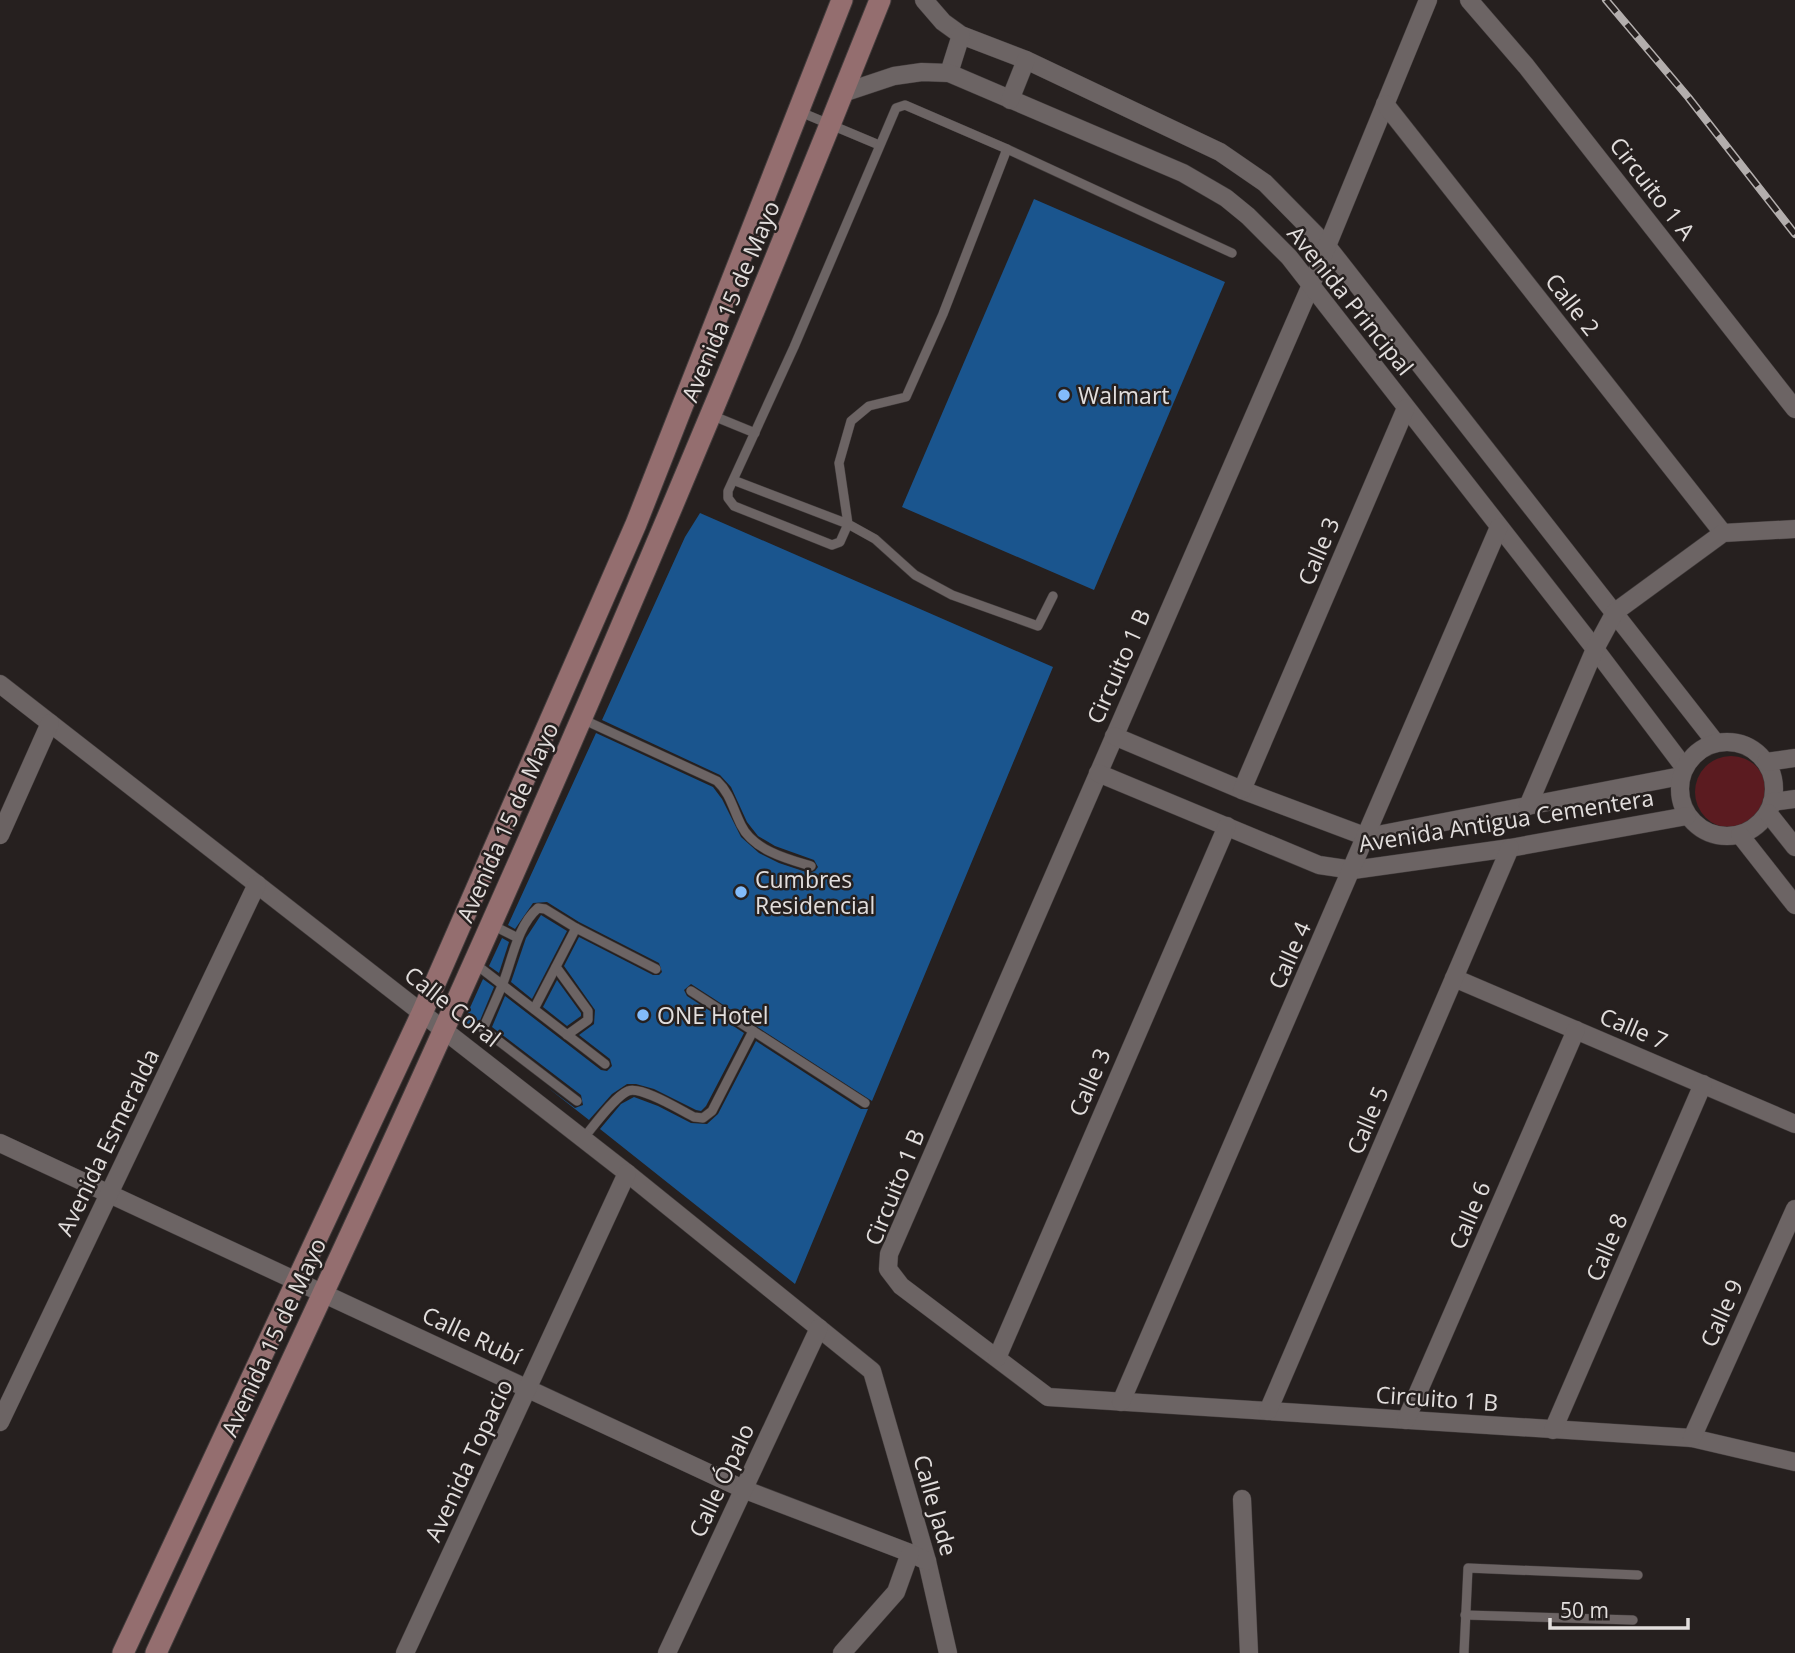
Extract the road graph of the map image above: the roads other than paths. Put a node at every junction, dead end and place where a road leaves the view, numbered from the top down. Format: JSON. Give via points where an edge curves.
{"nodes":[{"id":1,"x":842,"y":0,"type":"edge"},
{"id":2,"x":880,"y":0,"type":"edge"},
{"id":3,"x":924,"y":0,"type":"edge"},
{"id":4,"x":1428,"y":0,"type":"edge"},
{"id":5,"x":1469,"y":0,"type":"edge"},
{"id":6,"x":961,"y":35,"type":"junction"},
{"id":7,"x":1026,"y":60,"type":"junction"},
{"id":8,"x":948,"y":73,"type":"junction"},
{"id":9,"x":843,"y":93,"type":"junction"},
{"id":10,"x":1010,"y":100,"type":"junction"},
{"id":11,"x":1385,"y":104,"type":"junction"},
{"id":12,"x":797,"y":111,"type":"junction"},
{"id":13,"x":830,"y":124,"type":"junction"},
{"id":14,"x":879,"y":145,"type":"junction"},
{"id":15,"x":1007,"y":149,"type":"junction"},
{"id":16,"x":1327,"y":246,"type":"junction"},
{"id":17,"x":1232,"y":253,"type":"dead end"},
{"id":18,"x":1311,"y":285,"type":"junction"},
{"id":19,"x":1406,"y":408,"type":"junction"},
{"id":20,"x":1795,"y":410,"type":"edge"},
{"id":21,"x":711,"y":415,"type":"junction"},
{"id":22,"x":755,"y":433,"type":"junction"},
{"id":23,"x":733,"y":480,"type":"junction"},
{"id":24,"x":636,"y":524,"type":"junction"},
{"id":25,"x":848,"y":524,"type":"junction"},
{"id":26,"x":1499,"y":527,"type":"junction"},
{"id":27,"x":1795,"y":529,"type":"edge"},
{"id":28,"x":662,"y":532,"type":"junction"},
{"id":29,"x":1723,"y":533,"type":"junction"},
{"id":30,"x":1053,"y":596,"type":"dead end"},
{"id":31,"x":1615,"y":612,"type":"junction"},
{"id":32,"x":1595,"y":649,"type":"junction"},
{"id":33,"x":0,"y":684,"type":"edge"},
{"id":34,"x":580,"y":719,"type":"junction"},
{"id":35,"x":50,"y":723,"type":"junction"},
{"id":36,"x":1114,"y":736,"type":"junction"},
{"id":37,"x":1716,"y":743,"type":"junction"},
{"id":38,"x":1795,"y":758,"type":"edge"},
{"id":39,"x":1766,"y":762,"type":"junction"},
{"id":40,"x":1683,"y":771,"type":"junction"},
{"id":41,"x":1098,"y":773,"type":"junction"},
{"id":42,"x":1242,"y":790,"type":"junction"},
{"id":43,"x":1795,"y":799,"type":"edge"},
{"id":44,"x":1528,"y":806,"type":"junction"},
{"id":45,"x":1770,"y":808,"type":"junction"},
{"id":46,"x":1688,"y":816,"type":"junction"},
{"id":47,"x":1227,"y":826,"type":"junction"},
{"id":48,"x":0,"y":835,"type":"edge"},
{"id":49,"x":1740,"y":835,"type":"junction"},
{"id":50,"x":1367,"y":838,"type":"junction"},
{"id":51,"x":1795,"y":847,"type":"edge"},
{"id":52,"x":1510,"y":848,"type":"junction"},
{"id":53,"x":811,"y":866,"type":"dead end"},
{"id":54,"x":1353,"y":870,"type":"junction"},
{"id":55,"x":257,"y":884,"type":"junction"},
{"id":56,"x":1795,"y":905,"type":"edge"},
{"id":57,"x":490,"y":924,"type":"junction"},
{"id":58,"x":576,"y":928,"type":"junction"},
{"id":59,"x":518,"y":938,"type":"junction"},
{"id":60,"x":474,"y":963,"type":"junction"},
{"id":61,"x":556,"y":967,"type":"junction"},
{"id":62,"x":656,"y":969,"type":"dead end"},
{"id":63,"x":1454,"y":978,"type":"junction"},
{"id":64,"x":502,"y":986,"type":"junction"},
{"id":65,"x":691,"y":991,"type":"dead end"},
{"id":66,"x":534,"y":1009,"type":"junction"},
{"id":67,"x":422,"y":1013,"type":"junction"},
{"id":68,"x":444,"y":1030,"type":"junction"},
{"id":69,"x":1576,"y":1030,"type":"junction"},
{"id":70,"x":752,"y":1031,"type":"junction"},
{"id":71,"x":567,"y":1035,"type":"junction"},
{"id":72,"x":605,"y":1064,"type":"dead end"},
{"id":73,"x":1703,"y":1084,"type":"junction"},
{"id":74,"x":577,"y":1101,"type":"dead end"},
{"id":75,"x":865,"y":1104,"type":"dead end"},
{"id":76,"x":1795,"y":1124,"type":"edge"},
{"id":77,"x":582,"y":1140,"type":"junction"},
{"id":78,"x":0,"y":1143,"type":"edge"},
{"id":79,"x":627,"y":1173,"type":"junction"},
{"id":80,"x":110,"y":1193,"type":"junction"},
{"id":81,"x":1795,"y":1209,"type":"edge"},
{"id":82,"x":297,"y":1281,"type":"junction"},
{"id":83,"x":322,"y":1292,"type":"junction"},
{"id":84,"x":820,"y":1328,"type":"junction"},
{"id":85,"x":997,"y":1358,"type":"junction"},
{"id":86,"x":872,"y":1371,"type":"joint"},
{"id":87,"x":528,"y":1388,"type":"junction"},
{"id":88,"x":1121,"y":1402,"type":"junction"},
{"id":89,"x":1268,"y":1411,"type":"junction"},
{"id":90,"x":1406,"y":1420,"type":"junction"},
{"id":91,"x":0,"y":1422,"type":"edge"},
{"id":92,"x":1553,"y":1430,"type":"junction"},
{"id":93,"x":1692,"y":1438,"type":"junction"},
{"id":94,"x":1795,"y":1462,"type":"edge"},
{"id":95,"x":743,"y":1489,"type":"junction"},
{"id":96,"x":1242,"y":1499,"type":"dead end"},
{"id":97,"x":910,"y":1553,"type":"junction"},
{"id":98,"x":927,"y":1561,"type":"junction"},
{"id":99,"x":1638,"y":1575,"type":"dead end"},
{"id":100,"x":1465,"y":1615,"type":"junction"},
{"id":101,"x":1633,"y":1619,"type":"dead end"},
{"id":102,"x":124,"y":1653,"type":"edge"},
{"id":103,"x":156,"y":1653,"type":"edge"},
{"id":104,"x":405,"y":1653,"type":"edge"},
{"id":105,"x":667,"y":1653,"type":"edge"},
{"id":106,"x":842,"y":1653,"type":"edge"},
{"id":107,"x":948,"y":1653,"type":"edge"},
{"id":108,"x":1249,"y":1653,"type":"edge"},
{"id":109,"x":1464,"y":1653,"type":"edge"}],
"edges":[{"from":1,"to":12,"type":"main road","name":"Avenida 15 de Mayo"},
{"from":2,"to":9,"type":"main road","name":"Avenida 15 de Mayo"},
{"from":3,"to":6,"type":"street","name":"Avenida Principal"},
{"from":4,"to":11,"type":"street"},
{"from":5,"to":20,"type":"street","name":"Circuito 1 A","via":[[1526,66]]},
{"from":6,"to":7,"type":"street","name":"Avenida Principal"},
{"from":6,"to":8,"type":"street"},
{"from":7,"to":10,"type":"street"},
{"from":7,"to":16,"type":"street","name":"Avenida Principal","via":[[1220,152],[1265,183]]},
{"from":8,"to":9,"type":"street","name":"Avenida Principal","via":[[894,76]]},
{"from":8,"to":10,"type":"street","name":"Avenida Principal"},
{"from":9,"to":13,"type":"main road","name":"Avenida 15 de Mayo"},
{"from":10,"to":18,"type":"street","name":"Avenida Principal","via":[[1183,173],[1226,198],[1289,257]]},
{"from":11,"to":16,"type":"street"},
{"from":11,"to":29,"type":"street","name":"Calle 2"},
{"from":12,"to":13,"type":"lane"},
{"from":12,"to":24,"type":"main road","name":"Avenida 15 de Mayo"},
{"from":13,"to":14,"type":"lane"},
{"from":13,"to":21,"type":"main road","name":"Avenida 15 de Mayo"},
{"from":14,"to":15,"type":"lane","via":[[895,108],[905,105]]},
{"from":14,"to":22,"type":"lane"},
{"from":15,"to":17,"type":"lane"},
{"from":15,"to":25,"type":"lane","via":[[906,397],[869,407],[851,421],[839,463]]},
{"from":16,"to":18,"type":"street","name":"Circuito 1 B"},
{"from":16,"to":31,"type":"street","name":"Avenida Principal"},
{"from":18,"to":19,"type":"street","name":"Avenida Principal"},
{"from":18,"to":36,"type":"street","name":"Circuito 1 B"},
{"from":19,"to":26,"type":"street","name":"Avenida Principal"},
{"from":19,"to":42,"type":"street","name":"Calle 3"},
{"from":21,"to":22,"type":"lane"},
{"from":21,"to":28,"type":"main road","name":"Avenida 15 de Mayo"},
{"from":22,"to":23,"type":"lane"},
{"from":23,"to":25,"type":"lane"},
{"from":23,"to":25,"type":"lane","via":[[728,498],[734,506],[832,545],[840,542]]},
{"from":24,"to":28,"type":"main road"},
{"from":24,"to":67,"type":"main road","name":"Avenida 15 de Mayo"},
{"from":25,"to":30,"type":"lane","via":[[875,539],[915,575],[1038,626]]},
{"from":26,"to":32,"type":"street","name":"Avenida Principal"},
{"from":26,"to":50,"type":"street","name":"Calle 4"},
{"from":27,"to":29,"type":"street"},
{"from":28,"to":34,"type":"main road","name":"Avenida 15 de Mayo"},
{"from":29,"to":31,"type":"street"},
{"from":31,"to":32,"type":"street"},
{"from":31,"to":37,"type":"street","name":"Avenida Principal"},
{"from":32,"to":40,"type":"street","name":"Avenida Principal"},
{"from":32,"to":44,"type":"street"},
{"from":33,"to":35,"type":"street","name":"Calle Coral"},
{"from":34,"to":53,"type":"lane","via":[[717,781],[726,790],[742,828],[756,843]]},
{"from":34,"to":57,"type":"main road","name":"Avenida 15 de Mayo"},
{"from":35,"to":48,"type":"street"},
{"from":35,"to":55,"type":"street","name":"Calle Coral"},
{"from":36,"to":41,"type":"street","name":"Circuito 1 B"},
{"from":36,"to":42,"type":"street","name":"Avenida Antigua Cementera"},
{"from":37,"to":39,"type":"street","via":[[1740,743]]},
{"from":37,"to":40,"type":"street","name":"Avenida Antigua Cementera","via":[[1694,754]]},
{"from":38,"to":39,"type":"street"},
{"from":39,"to":45,"type":"street","via":[[1773,777]]},
{"from":40,"to":44,"type":"street","name":"Avenida Antigua Cementera"},
{"from":40,"to":46,"type":"street","name":"Avenida Antigua Cementera","via":[[1679,797]]},
{"from":41,"to":47,"type":"street","name":"Avenida Antigua Cementera"},
{"from":41,"to":85,"type":"street","name":"Circuito 1 B","via":[[889,1254],[888,1269],[901,1286]]},
{"from":42,"to":50,"type":"street","name":"Avenida Antigua Cementera"},
{"from":43,"to":45,"type":"street"},
{"from":44,"to":50,"type":"street","name":"Avenida Antigua Cementera"},
{"from":45,"to":49,"type":"street","via":[[1761,823]]},
{"from":45,"to":51,"type":"street"},
{"from":46,"to":49,"type":"street","name":"Avenida Antigua Cementera","via":[[1704,831]]},
{"from":46,"to":52,"type":"street","name":"Avenida Antigua Cementera"},
{"from":47,"to":54,"type":"street","name":"Avenida Antigua Cementera","via":[[1319,865]]},
{"from":47,"to":85,"type":"street","name":"Calle 3"},
{"from":49,"to":56,"type":"street"},
{"from":50,"to":54,"type":"street","name":"Calle 4"},
{"from":52,"to":54,"type":"street","name":"Avenida Antigua Cementera"},
{"from":52,"to":63,"type":"street","name":"Calle 5"},
{"from":54,"to":88,"type":"street","name":"Calle 4"},
{"from":55,"to":67,"type":"street","name":"Calle Coral"},
{"from":55,"to":80,"type":"street","name":"Avenida Esmeralda"},
{"from":57,"to":59,"type":"lane"},
{"from":57,"to":60,"type":"main road","name":"Avenida 15 de Mayo"},
{"from":58,"to":59,"type":"lane","via":[[538,908]]},
{"from":58,"to":61,"type":"lane"},
{"from":58,"to":62,"type":"lane"},
{"from":59,"to":64,"type":"lane"},
{"from":60,"to":64,"type":"lane"},
{"from":60,"to":68,"type":"main road","name":"Avenida 15 de Mayo"},
{"from":61,"to":66,"type":"lane"},
{"from":61,"to":71,"type":"lane","via":[[588,1011],[589,1020]]},
{"from":63,"to":69,"type":"street","name":"Calle 7"},
{"from":63,"to":89,"type":"street","name":"Calle 5"},
{"from":64,"to":66,"type":"lane"},
{"from":64,"to":74,"type":"lane","via":[[482,1029]]},
{"from":65,"to":70,"type":"lane"},
{"from":66,"to":71,"type":"lane"},
{"from":67,"to":68,"type":"street","name":"Calle Coral"},
{"from":67,"to":82,"type":"main road","name":"Avenida 15 de Mayo"},
{"from":68,"to":77,"type":"street","name":"Calle Coral"},
{"from":68,"to":83,"type":"main road","name":"Avenida 15 de Mayo"},
{"from":69,"to":73,"type":"street","name":"Calle 7"},
{"from":69,"to":90,"type":"street","name":"Calle 6"},
{"from":70,"to":75,"type":"lane"},
{"from":70,"to":77,"type":"lane","via":[[712,1111],[703,1118],[642,1091],[629,1090]]},
{"from":71,"to":72,"type":"lane"},
{"from":73,"to":76,"type":"street","name":"Calle 7"},
{"from":73,"to":92,"type":"street","name":"Calle 8"},
{"from":77,"to":79,"type":"street","name":"Calle Coral"},
{"from":78,"to":80,"type":"street","name":"Calle Rubí"},
{"from":79,"to":84,"type":"street","name":"Calle Coral"},
{"from":79,"to":87,"type":"street","name":"Avenida Topacio"},
{"from":80,"to":82,"type":"street","name":"Calle Rubí"},
{"from":80,"to":91,"type":"street","name":"Avenida Esmeralda"},
{"from":81,"to":93,"type":"street","name":"Calle 9"},
{"from":82,"to":83,"type":"street","name":"Calle Rubí"},
{"from":82,"to":102,"type":"main road","name":"Avenida 15 de Mayo"},
{"from":83,"to":87,"type":"street","name":"Calle Rubí"},
{"from":83,"to":103,"type":"main road","name":"Avenida 15 de Mayo"},
{"from":84,"to":86,"type":"street","name":"Calle Coral"},
{"from":84,"to":95,"type":"street","name":"Calle Ópalo"},
{"from":85,"to":88,"type":"street","name":"Circuito 1 B","via":[[1048,1397]]},
{"from":86,"to":98,"type":"street","name":"Calle Jade"},
{"from":87,"to":95,"type":"street","name":"Calle Rubí"},
{"from":87,"to":104,"type":"street","name":"Avenida Topacio"},
{"from":88,"to":89,"type":"street","name":"Circuito 1 B"},
{"from":89,"to":90,"type":"street","name":"Circuito 1 B"},
{"from":90,"to":92,"type":"street","name":"Circuito 1 B"},
{"from":92,"to":93,"type":"street","name":"Circuito 1 B"},
{"from":93,"to":94,"type":"street","name":"Circuito 1 B"},
{"from":95,"to":97,"type":"street","name":"Calle Rubí"},
{"from":95,"to":105,"type":"street","name":"Calle Ópalo"},
{"from":96,"to":108,"type":"street"},
{"from":97,"to":98,"type":"street","name":"Calle Rubí"},
{"from":97,"to":106,"type":"street","via":[[896,1592]]},
{"from":98,"to":107,"type":"street","name":"Calle Jade"},
{"from":99,"to":100,"type":"lane","via":[[1468,1568]]},
{"from":100,"to":101,"type":"lane"},
{"from":100,"to":109,"type":"lane"}]}
